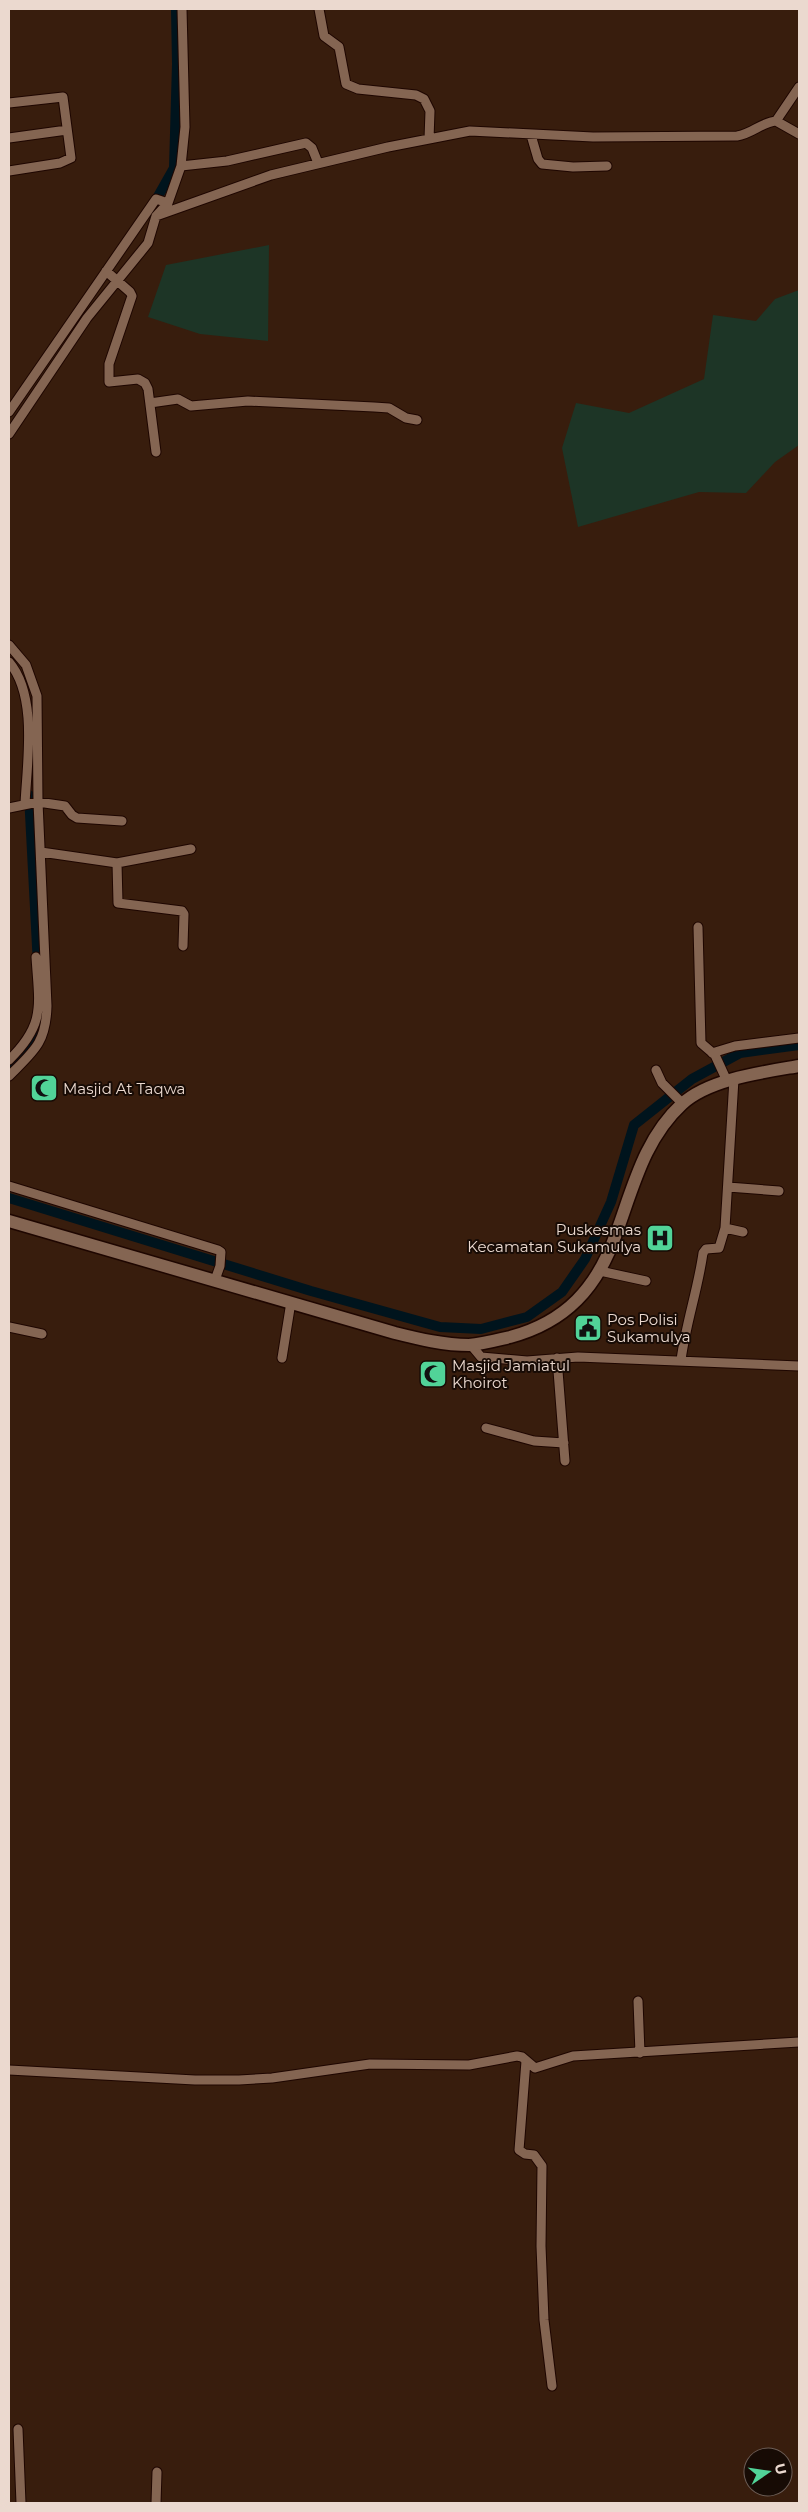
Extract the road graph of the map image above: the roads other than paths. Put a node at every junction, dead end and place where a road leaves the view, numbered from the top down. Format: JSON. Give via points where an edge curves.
{"nodes":[{"id":1,"x":182,"y":9,"type":"edge"},
{"id":2,"x":319,"y":9,"type":"edge"},
{"id":3,"x":799,"y":87,"type":"edge"},
{"id":4,"x":9,"y":103,"type":"edge"},
{"id":5,"x":776,"y":121,"type":"junction"},
{"id":6,"x":67,"y":130,"type":"junction"},
{"id":7,"x":799,"y":134,"type":"edge"},
{"id":8,"x":531,"y":135,"type":"junction"},
{"id":9,"x":9,"y":138,"type":"edge"},
{"id":10,"x":429,"y":139,"type":"junction"},
{"id":11,"x":318,"y":163,"type":"junction"},
{"id":12,"x":181,"y":166,"type":"junction"},
{"id":13,"x":607,"y":166,"type":"dead end"},
{"id":14,"x":9,"y":171,"type":"edge"},
{"id":15,"x":168,"y":203,"type":"junction"},
{"id":16,"x":156,"y":216,"type":"junction"},
{"id":17,"x":106,"y":271,"type":"junction"},
{"id":18,"x":117,"y":280,"type":"junction"},
{"id":19,"x":35,"y":384,"type":"junction"},
{"id":20,"x":150,"y":404,"type":"junction"},
{"id":21,"x":9,"y":412,"type":"edge"},
{"id":22,"x":417,"y":420,"type":"dead end"},
{"id":23,"x":9,"y":434,"type":"edge"},
{"id":24,"x":156,"y":452,"type":"dead end"},
{"id":25,"x":9,"y":645,"type":"edge"},
{"id":26,"x":9,"y":662,"type":"edge"},
{"id":27,"x":31,"y":803,"type":"junction"},
{"id":28,"x":9,"y":808,"type":"edge"},
{"id":29,"x":122,"y":821,"type":"dead end"},
{"id":30,"x":191,"y":848,"type":"dead end"},
{"id":31,"x":41,"y":852,"type":"junction"},
{"id":32,"x":117,"y":863,"type":"junction"},
{"id":33,"x":698,"y":927,"type":"dead end"},
{"id":34,"x":183,"y":946,"type":"dead end"},
{"id":35,"x":36,"y":957,"type":"dead end"},
{"id":36,"x":799,"y":1038,"type":"edge"},
{"id":37,"x":713,"y":1054,"type":"junction"},
{"id":38,"x":9,"y":1060,"type":"edge"},
{"id":39,"x":799,"y":1066,"type":"edge"},
{"id":40,"x":656,"y":1070,"type":"dead end"},
{"id":41,"x":9,"y":1076,"type":"edge"},
{"id":42,"x":728,"y":1077,"type":"junction"},
{"id":43,"x":679,"y":1101,"type":"junction"},
{"id":44,"x":9,"y":1186,"type":"edge"},
{"id":45,"x":728,"y":1187,"type":"junction"},
{"id":46,"x":779,"y":1191,"type":"dead end"},
{"id":47,"x":9,"y":1221,"type":"edge"},
{"id":48,"x":726,"y":1228,"type":"junction"},
{"id":49,"x":743,"y":1232,"type":"dead end"},
{"id":50,"x":600,"y":1271,"type":"junction"},
{"id":51,"x":215,"y":1280,"type":"junction"},
{"id":52,"x":646,"y":1281,"type":"dead end"},
{"id":53,"x":291,"y":1302,"type":"junction"},
{"id":54,"x":9,"y":1327,"type":"edge"},
{"id":55,"x":42,"y":1334,"type":"dead end"},
{"id":56,"x":471,"y":1345,"type":"junction"},
{"id":57,"x":282,"y":1358,"type":"dead end"},
{"id":58,"x":557,"y":1358,"type":"junction"},
{"id":59,"x":681,"y":1360,"type":"junction"},
{"id":60,"x":799,"y":1366,"type":"edge"},
{"id":61,"x":486,"y":1428,"type":"dead end"},
{"id":62,"x":564,"y":1443,"type":"junction"},
{"id":63,"x":565,"y":1461,"type":"dead end"},
{"id":64,"x":638,"y":2001,"type":"dead end"},
{"id":65,"x":799,"y":2042,"type":"edge"},
{"id":66,"x":640,"y":2053,"type":"junction"},
{"id":67,"x":526,"y":2061,"type":"junction"},
{"id":68,"x":9,"y":2070,"type":"edge"},
{"id":69,"x":552,"y":2386,"type":"dead end"},
{"id":70,"x":18,"y":2430,"type":"dead end"},
{"id":71,"x":157,"y":2472,"type":"dead end"},
{"id":72,"x":21,"y":2503,"type":"edge"},
{"id":73,"x":156,"y":2503,"type":"edge"}],
"edges":[{"from":1,"to":12,"type":"street","via":[[185,127]]},
{"from":2,"to":10,"type":"street","via":[[324,36],[339,47],[346,84],[358,89],[424,98],[430,111]]},
{"from":3,"to":5,"type":"street"},
{"from":4,"to":6,"type":"street","via":[[62,97]]},
{"from":5,"to":7,"type":"street"},
{"from":5,"to":8,"type":"street","via":[[737,136],[629,138]]},
{"from":6,"to":9,"type":"street"},
{"from":6,"to":14,"type":"street","via":[[70,161]]},
{"from":8,"to":10,"type":"street","via":[[474,131]]},
{"from":8,"to":13,"type":"street","via":[[542,164]]},
{"from":10,"to":11,"type":"street"},
{"from":11,"to":12,"type":"street","via":[[312,148],[306,144],[227,162]]},
{"from":11,"to":16,"type":"street","via":[[271,175]]},
{"from":12,"to":15,"type":"street"},
{"from":15,"to":16,"type":"street"},
{"from":15,"to":17,"type":"street","via":[[158,199]]},
{"from":16,"to":18,"type":"street","via":[[148,243]]},
{"from":17,"to":18,"type":"street"},
{"from":17,"to":19,"type":"street"},
{"from":18,"to":19,"type":"street"},
{"from":18,"to":20,"type":"street","via":[[130,292],[132,300],[109,364],[109,382],[141,380],[146,385]]},
{"from":19,"to":21,"type":"street"},
{"from":19,"to":23,"type":"street"},
{"from":20,"to":22,"type":"street","via":[[178,399],[190,406],[248,401],[374,407],[389,408]]},
{"from":20,"to":24,"type":"street"},
{"from":25,"to":27,"type":"street","via":[[26,665],[35,688]]},
{"from":26,"to":27,"type":"street","via":[[19,675],[25,693]]},
{"from":27,"to":28,"type":"street"},
{"from":27,"to":29,"type":"street","via":[[66,806],[77,818]]},
{"from":27,"to":31,"type":"street"},
{"from":30,"to":32,"type":"street"},
{"from":31,"to":32,"type":"street"},
{"from":31,"to":41,"type":"street","via":[[47,1026],[33,1051]]},
{"from":32,"to":34,"type":"street","via":[[117,902],[182,911]]},
{"from":33,"to":37,"type":"street","via":[[700,1037],[703,1047]]},
{"from":35,"to":38,"type":"street","via":[[38,1014],[31,1036]]},
{"from":36,"to":37,"type":"street","via":[[735,1046]]},
{"from":37,"to":42,"type":"street"},
{"from":39,"to":42,"type":"main road"},
{"from":40,"to":43,"type":"street","via":[[666,1088]]},
{"from":42,"to":43,"type":"main road"},
{"from":42,"to":45,"type":"street"},
{"from":43,"to":50,"type":"main road","via":[[646,1151],[616,1237]]},
{"from":44,"to":51,"type":"street","via":[[221,1252]]},
{"from":45,"to":46,"type":"street"},
{"from":45,"to":48,"type":"street"},
{"from":47,"to":51,"type":"main road"},
{"from":48,"to":49,"type":"street"},
{"from":48,"to":59,"type":"street","via":[[722,1245],[706,1249],[703,1253],[687,1318]]},
{"from":50,"to":52,"type":"street"},
{"from":50,"to":56,"type":"main road","via":[[577,1301],[554,1320],[516,1335]]},
{"from":51,"to":53,"type":"main road"},
{"from":53,"to":56,"type":"main road","via":[[395,1333]]},
{"from":53,"to":57,"type":"street"},
{"from":54,"to":55,"type":"street"},
{"from":56,"to":58,"type":"street","via":[[481,1357],[527,1361]]},
{"from":58,"to":59,"type":"street"},
{"from":58,"to":62,"type":"street"},
{"from":59,"to":60,"type":"street"},
{"from":61,"to":62,"type":"street","via":[[534,1441]]},
{"from":62,"to":63,"type":"street"},
{"from":64,"to":66,"type":"street"},
{"from":65,"to":66,"type":"street"},
{"from":66,"to":67,"type":"street","via":[[573,2056],[535,2068]]},
{"from":67,"to":68,"type":"street","via":[[522,2057],[511,2056],[469,2065],[370,2064],[239,2080]]},
{"from":67,"to":69,"type":"street","via":[[518,2145],[519,2150],[534,2156],[542,2166],[544,2320]]},
{"from":70,"to":72,"type":"street"},
{"from":71,"to":73,"type":"street"}]}
